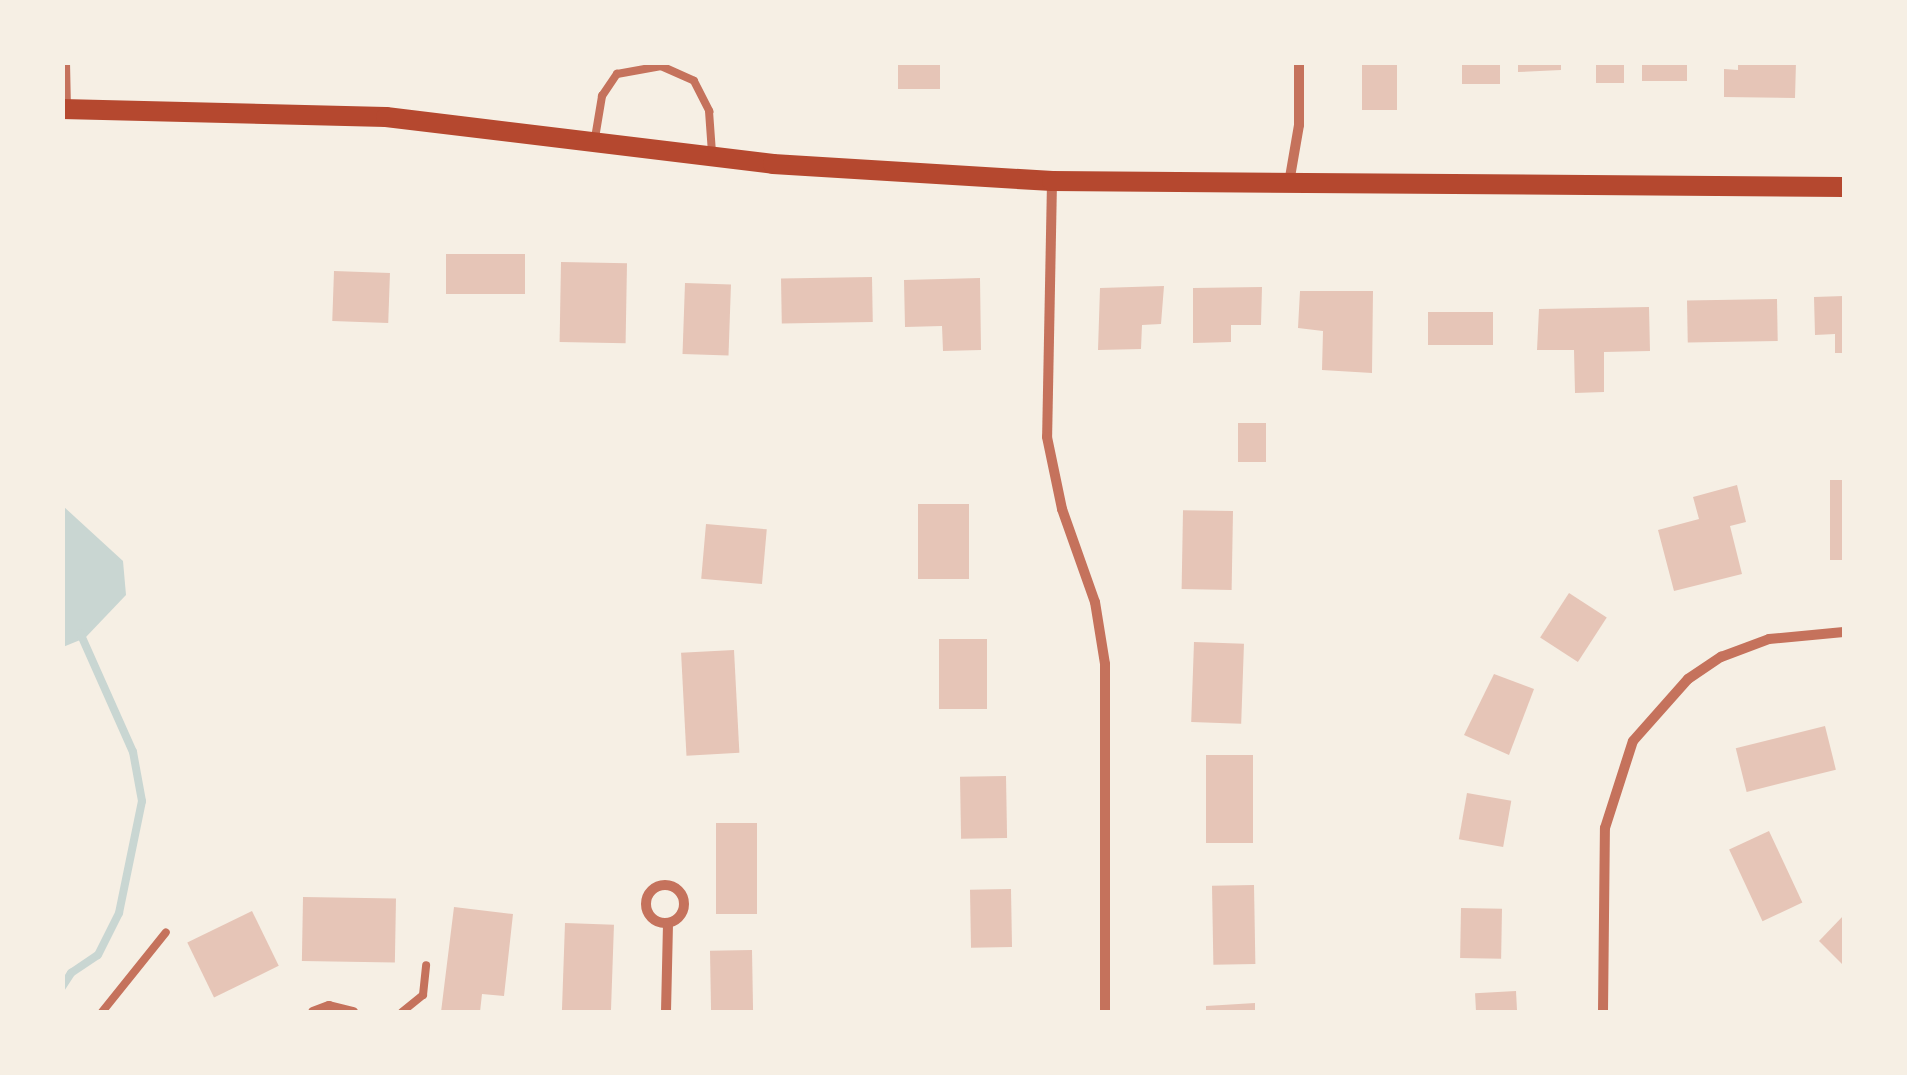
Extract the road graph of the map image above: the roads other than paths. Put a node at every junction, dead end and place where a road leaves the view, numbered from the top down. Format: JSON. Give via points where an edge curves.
{"nodes":[{"id":1,"x":65,"y":62,"type":"edge"},
{"id":2,"x":1299,"y":62,"type":"edge"},
{"id":3,"x":64,"y":109,"type":"edge"},
{"id":4,"x":595,"y":143,"type":"junction"},
{"id":5,"x":712,"y":157,"type":"junction"},
{"id":6,"x":1052,"y":181,"type":"junction"},
{"id":7,"x":1288,"y":184,"type":"junction"},
{"id":8,"x":1844,"y":187,"type":"edge"},
{"id":9,"x":1844,"y":632,"type":"edge"},
{"id":10,"x":668,"y":923,"type":"dead end"},
{"id":11,"x":166,"y":932,"type":"dead end"},
{"id":12,"x":426,"y":965,"type":"dead end"},
{"id":13,"x":102,"y":1012,"type":"edge"},
{"id":14,"x":312,"y":1012,"type":"edge"},
{"id":15,"x":353,"y":1012,"type":"edge"},
{"id":16,"x":402,"y":1012,"type":"edge"},
{"id":17,"x":666,"y":1012,"type":"edge"},
{"id":18,"x":1105,"y":1012,"type":"edge"},
{"id":19,"x":1604,"y":1012,"type":"edge"}],
"edges":[{"from":1,"to":3,"type":"street"},
{"from":2,"to":7,"type":"street","via":[[1299,126]]},
{"from":3,"to":4,"type":"main road","via":[[386,118]]},
{"from":4,"to":5,"type":"main road"},
{"from":4,"to":5,"type":"lane","via":[[602,96],[617,74],[662,66],[694,81],[709,111]]},
{"from":5,"to":6,"type":"main road"},
{"from":6,"to":7,"type":"main road"},
{"from":6,"to":18,"type":"street","via":[[1047,438],[1062,509],[1095,602],[1105,664]]},
{"from":7,"to":8,"type":"main road"},
{"from":9,"to":19,"type":"street","via":[[1769,639],[1721,657],[1688,679],[1634,741],[1605,828]]},
{"from":10,"to":17,"type":"street"},
{"from":11,"to":13,"type":"lane"},
{"from":12,"to":16,"type":"lane","via":[[422,995]]},
{"from":14,"to":15,"type":"street","via":[[329,1006]]}]}
